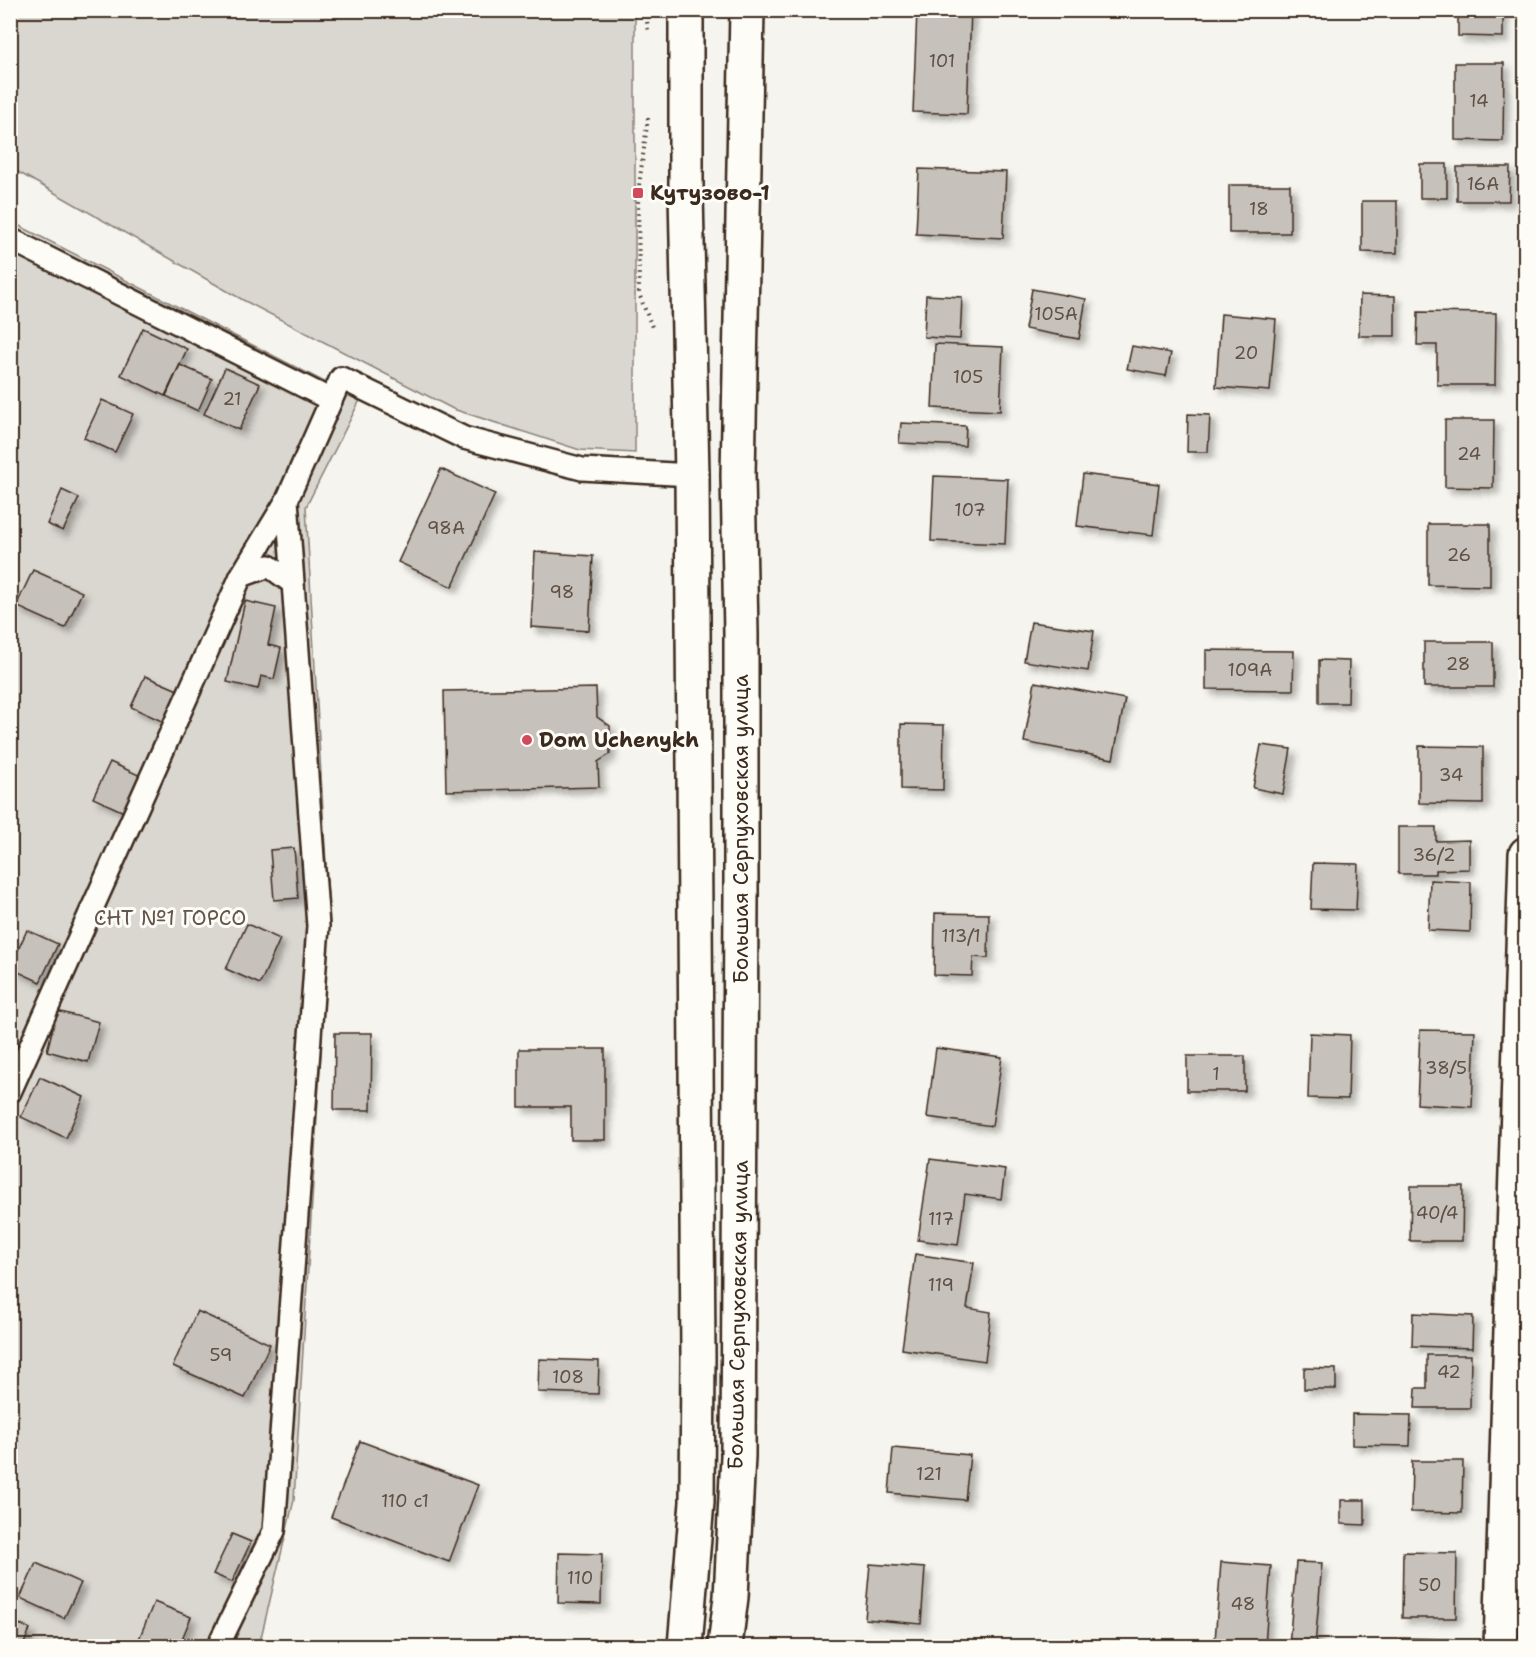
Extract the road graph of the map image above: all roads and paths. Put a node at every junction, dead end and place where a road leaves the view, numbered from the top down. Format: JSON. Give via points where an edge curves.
{"nodes":[{"id":1,"x":646,"y":10,"type":"edge"},
{"id":2,"x":686,"y":10,"type":"edge"},
{"id":3,"x":747,"y":10,"type":"edge"},
{"id":4,"x":648,"y":32,"type":"dead end"},
{"id":5,"x":649,"y":111,"type":"dead end"},
{"id":6,"x":10,"y":239,"type":"edge"},
{"id":7,"x":652,"y":328,"type":"dead end"},
{"id":8,"x":331,"y":400,"type":"junction"},
{"id":9,"x":692,"y":475,"type":"junction"},
{"id":10,"x":287,"y":500,"type":"junction"},
{"id":11,"x":241,"y":576,"type":"junction"},
{"id":12,"x":291,"y":582,"type":"junction"},
{"id":13,"x":1526,"y":854,"type":"edge"},
{"id":14,"x":10,"y":1092,"type":"edge"},
{"id":15,"x":1520,"y":1164,"type":"edge"},
{"id":16,"x":218,"y":1647,"type":"edge"},
{"id":17,"x":685,"y":1647,"type":"edge"},
{"id":18,"x":725,"y":1647,"type":"edge"},
{"id":19,"x":1501,"y":1647,"type":"edge"}],
"edges":[{"from":1,"to":4,"type":"path"},
{"from":2,"to":9,"type":"main road","name":"Большая Серпуховская улица"},
{"from":3,"to":18,"type":"main road","name":"Большая Серпуховская улица","via":[[738,475],[738,1456]]},
{"from":5,"to":7,"type":"path","via":[[638,193],[639,294]]},
{"from":6,"to":8,"type":"lane"},
{"from":8,"to":9,"type":"lane","via":[[341,378],[464,438],[582,469]]},
{"from":8,"to":10,"type":"lane"},
{"from":9,"to":17,"type":"main road","name":"Большая Серпуховская улица","via":[[698,1357],[697,1502]]},
{"from":10,"to":11,"type":"lane"},
{"from":10,"to":12,"type":"lane"},
{"from":11,"to":12,"type":"lane","via":[[269,566]]},
{"from":11,"to":14,"type":"lane"},
{"from":12,"to":16,"type":"lane","via":[[318,926],[274,1531]]},
{"from":13,"to":15,"type":"main road"},
{"from":15,"to":19,"type":"main road"}]}
